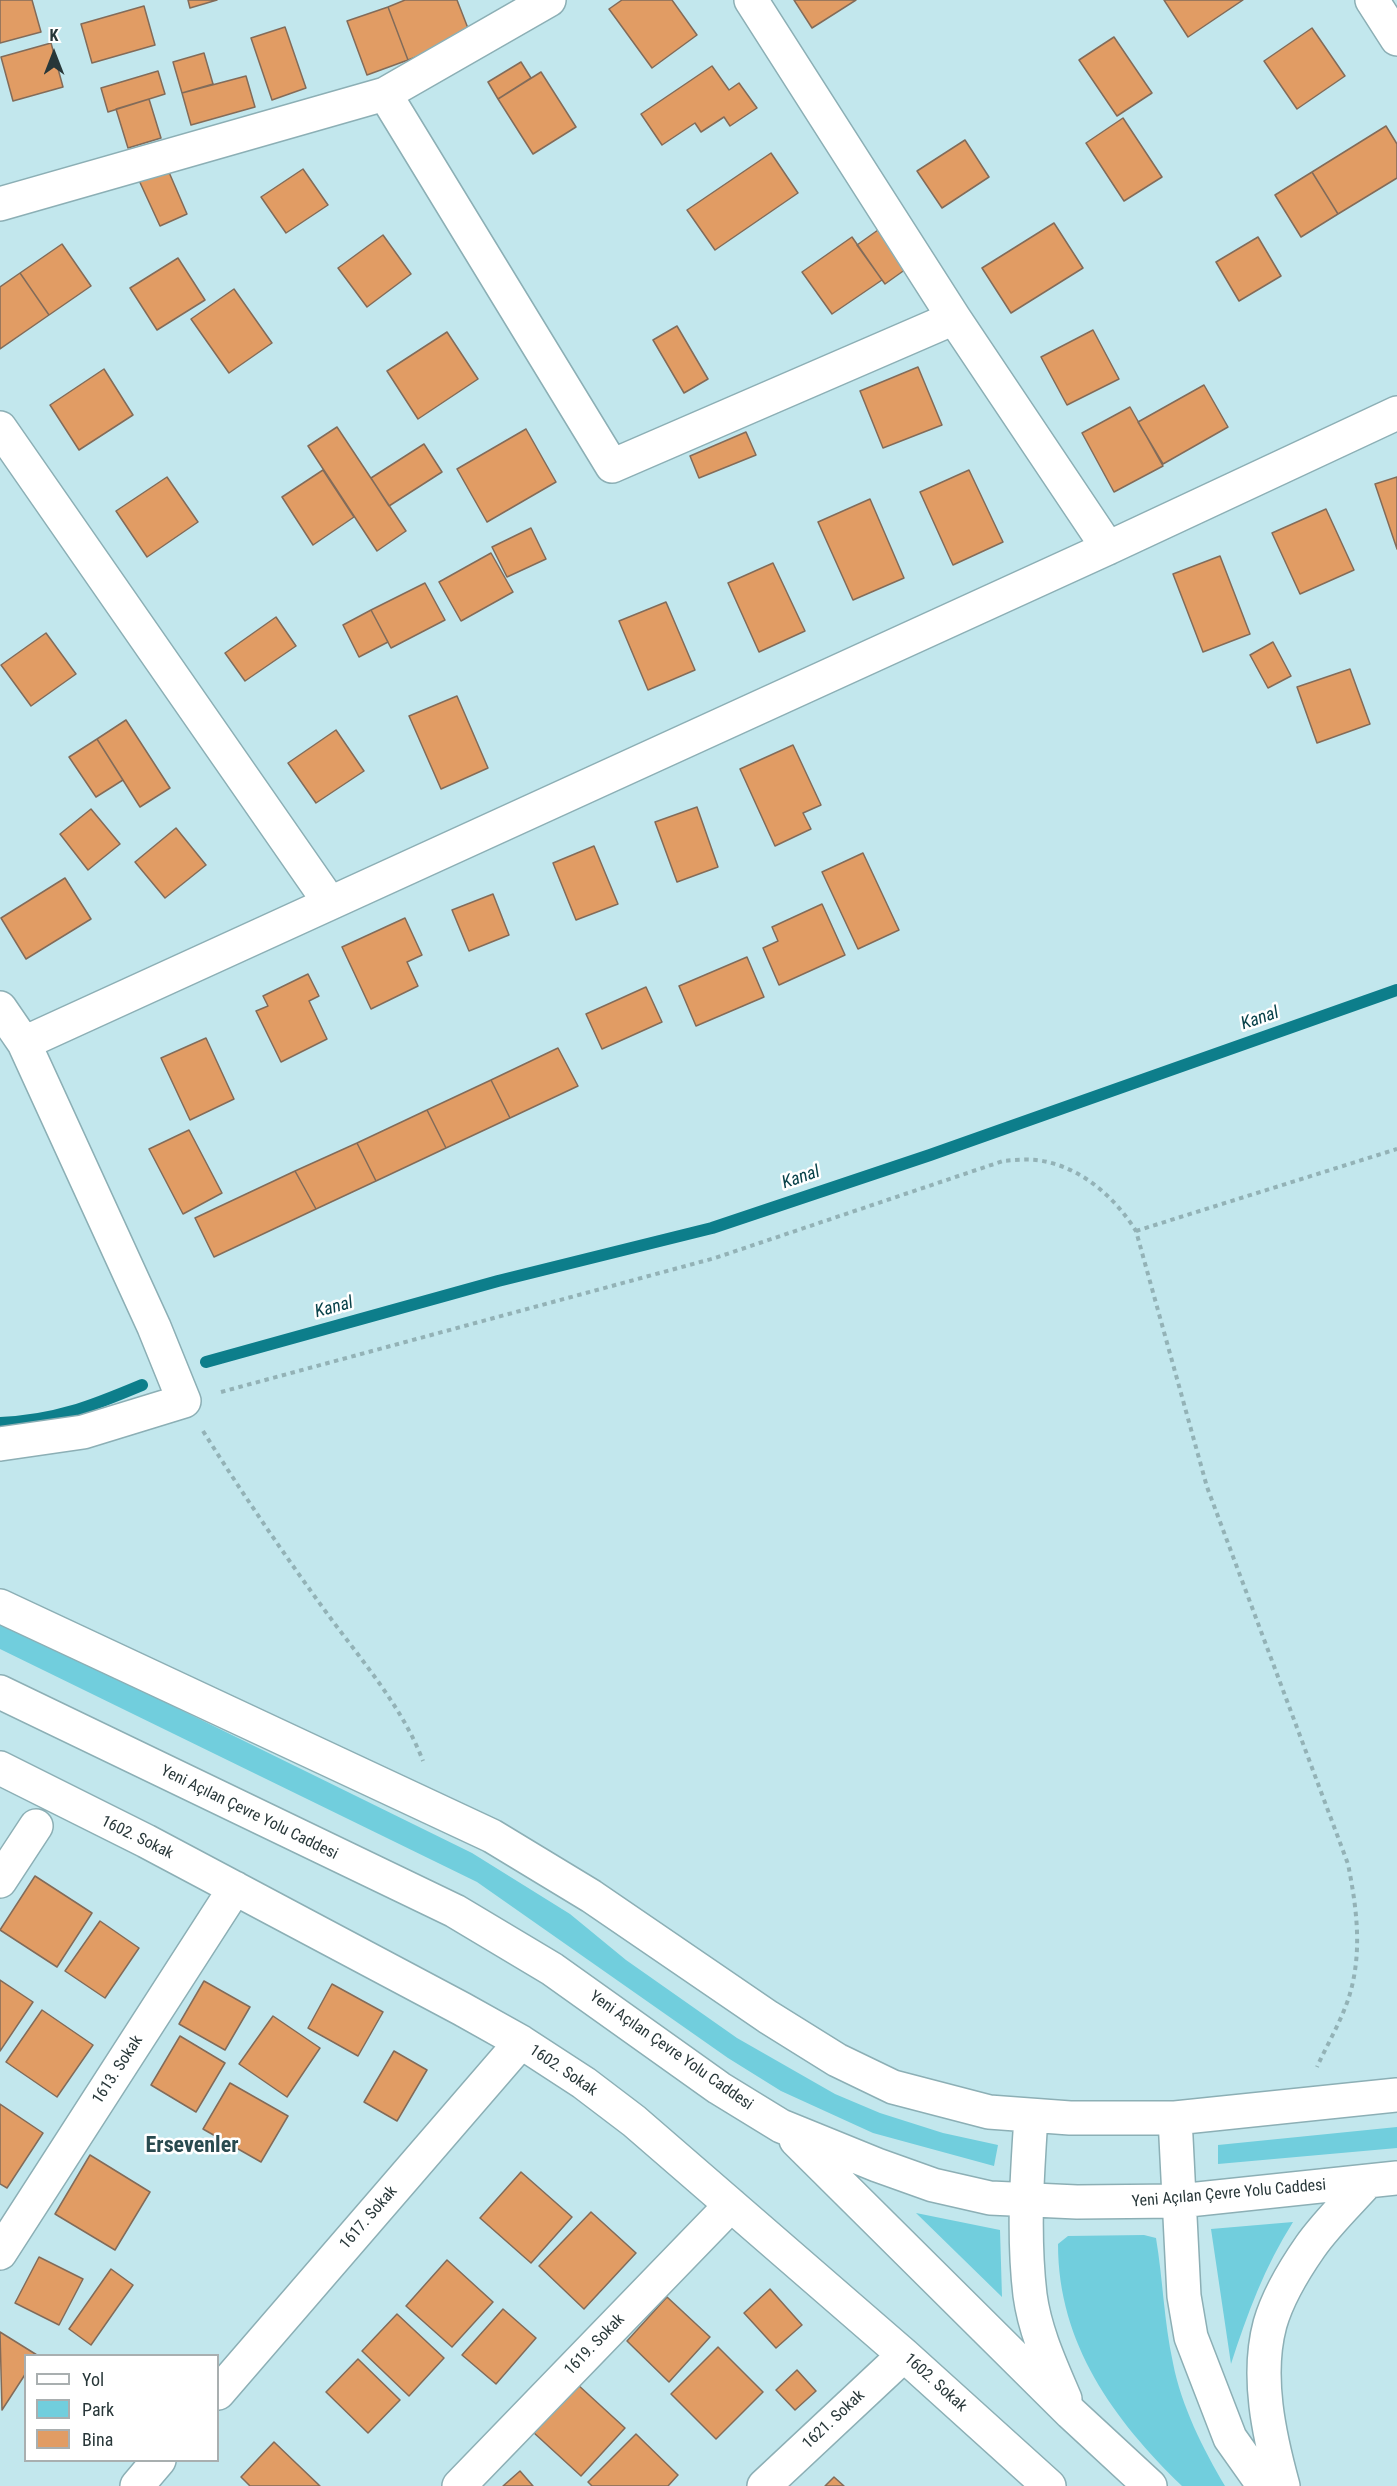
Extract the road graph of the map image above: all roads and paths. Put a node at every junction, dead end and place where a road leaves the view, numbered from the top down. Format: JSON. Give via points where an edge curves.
{"nodes":[{"id":1,"x":549,"y":0,"type":"edge"},
{"id":2,"x":751,"y":0,"type":"edge"},
{"id":3,"x":1372,"y":0,"type":"edge"},
{"id":4,"x":1397,"y":39,"type":"edge"},
{"id":5,"x":385,"y":94,"type":"junction"},
{"id":6,"x":0,"y":204,"type":"edge"},
{"id":7,"x":954,"y":318,"type":"junction"},
{"id":8,"x":1397,"y":413,"type":"edge"},
{"id":9,"x":0,"y":428,"type":"edge"},
{"id":10,"x":1108,"y":548,"type":"junction"},
{"id":11,"x":330,"y":903,"type":"junction"},
{"id":12,"x":0,"y":1008,"type":"edge"},
{"id":13,"x":24,"y":1043,"type":"junction"},
{"id":14,"x":1397,"y":1149,"type":"edge"},
{"id":15,"x":1136,"y":1231,"type":"junction"},
{"id":16,"x":184,"y":1401,"type":"junction"},
{"id":17,"x":0,"y":1444,"type":"edge"},
{"id":18,"x":0,"y":1606,"type":"edge"},
{"id":19,"x":0,"y":1692,"type":"edge"},
{"id":20,"x":0,"y":1768,"type":"edge"},
{"id":21,"x":435,"y":1809,"type":"junction"},
{"id":22,"x":36,"y":1826,"type":"dead end"},
{"id":23,"x":0,"y":1881,"type":"edge"},
{"id":24,"x":235,"y":1888,"type":"junction"},
{"id":25,"x":521,"y":2042,"type":"junction"},
{"id":26,"x":1397,"y":2095,"type":"edge"},
{"id":27,"x":1299,"y":2105,"type":"junction"},
{"id":28,"x":1031,"y":2117,"type":"junction"},
{"id":29,"x":1174,"y":2118,"type":"junction"},
{"id":30,"x":782,"y":2126,"type":"junction"},
{"id":31,"x":1382,"y":2180,"type":"edge"},
{"id":32,"x":1025,"y":2201,"type":"junction"},
{"id":33,"x":1179,"y":2201,"type":"junction"},
{"id":34,"x":731,"y":2205,"type":"junction"},
{"id":35,"x":0,"y":2253,"type":"edge"},
{"id":36,"x":904,"y":2355,"type":"junction"},
{"id":37,"x":219,"y":2392,"type":"edge"},
{"id":38,"x":1071,"y":2413,"type":"junction"},
{"id":39,"x":157,"y":2462,"type":"edge"},
{"id":40,"x":137,"y":2486,"type":"edge"},
{"id":41,"x":459,"y":2486,"type":"edge"},
{"id":42,"x":764,"y":2486,"type":"edge"},
{"id":43,"x":1049,"y":2486,"type":"edge"},
{"id":44,"x":1150,"y":2486,"type":"edge"},
{"id":45,"x":1264,"y":2486,"type":"edge"},
{"id":46,"x":1283,"y":2486,"type":"edge"}],
"edges":[{"from":1,"to":5,"type":"street"},
{"from":2,"to":7,"type":"street"},
{"from":3,"to":4,"type":"street"},
{"from":5,"to":6,"type":"street"},
{"from":5,"to":7,"type":"street","via":[[612,466]]},
{"from":7,"to":10,"type":"street"},
{"from":8,"to":10,"type":"street"},
{"from":9,"to":11,"type":"street"},
{"from":10,"to":11,"type":"street"},
{"from":11,"to":13,"type":"street"},
{"from":12,"to":13,"type":"street"},
{"from":13,"to":16,"type":"street"},
{"from":14,"to":15,"type":"path"},
{"from":15,"to":16,"type":"path","via":[[1100,1187],[1080,1176],[1036,1160],[1003,1161],[715,1258]]},
{"from":15,"to":27,"type":"path","via":[[1207,1487],[1348,1864],[1357,1906],[1358,1947],[1348,1999]]},
{"from":16,"to":17,"type":"street","via":[[83,1432]]},
{"from":16,"to":21,"type":"path","via":[[263,1526],[409,1729],[429,1777]]},
{"from":18,"to":21,"type":"street"},
{"from":19,"to":30,"type":"street","name":"Yeni Açılan Çevre Yolu Caddesi","via":[[455,1911],[552,1970],[720,2088]]},
{"from":20,"to":24,"type":"street","name":"1602. Sokak"},
{"from":21,"to":28,"type":"street","via":[[544,1866],[837,2060],[893,2086],[944,2102]]},
{"from":22,"to":23,"type":"street"},
{"from":24,"to":25,"type":"street","name":"1602. Sokak"},
{"from":24,"to":35,"type":"street","name":"1613. Sokak"},
{"from":25,"to":34,"type":"street","name":"1602. Sokak","via":[[634,2121]]},
{"from":25,"to":37,"type":"street","name":"1617. Sokak"},
{"from":26,"to":27,"type":"street"},
{"from":27,"to":29,"type":"street"},
{"from":28,"to":29,"type":"street"},
{"from":28,"to":32,"type":"street"},
{"from":29,"to":33,"type":"street"},
{"from":30,"to":32,"type":"street","name":"Yeni Açılan Çevre Yolu Caddesi","via":[[933,2185],[990,2198]]},
{"from":30,"to":38,"type":"street"},
{"from":31,"to":33,"type":"street","name":"Yeni Açılan Çevre Yolu Caddesi"},
{"from":31,"to":46,"type":"street","via":[[1311,2245],[1286,2284],[1270,2324],[1265,2362],[1266,2402]]},
{"from":32,"to":33,"type":"street","name":"Yeni Açılan Çevre Yolu Caddesi"},
{"from":32,"to":38,"type":"street","via":[[1030,2297],[1042,2344]]},
{"from":33,"to":45,"type":"street","via":[[1184,2296],[1191,2337],[1230,2438]]},
{"from":34,"to":36,"type":"street","name":"1602. Sokak"},
{"from":34,"to":41,"type":"street","name":"1619. Sokak"},
{"from":36,"to":42,"type":"street","name":"1621. Sokak"},
{"from":36,"to":43,"type":"street","name":"1602. Sokak"},
{"from":38,"to":44,"type":"street"},
{"from":39,"to":40,"type":"street"}]}
